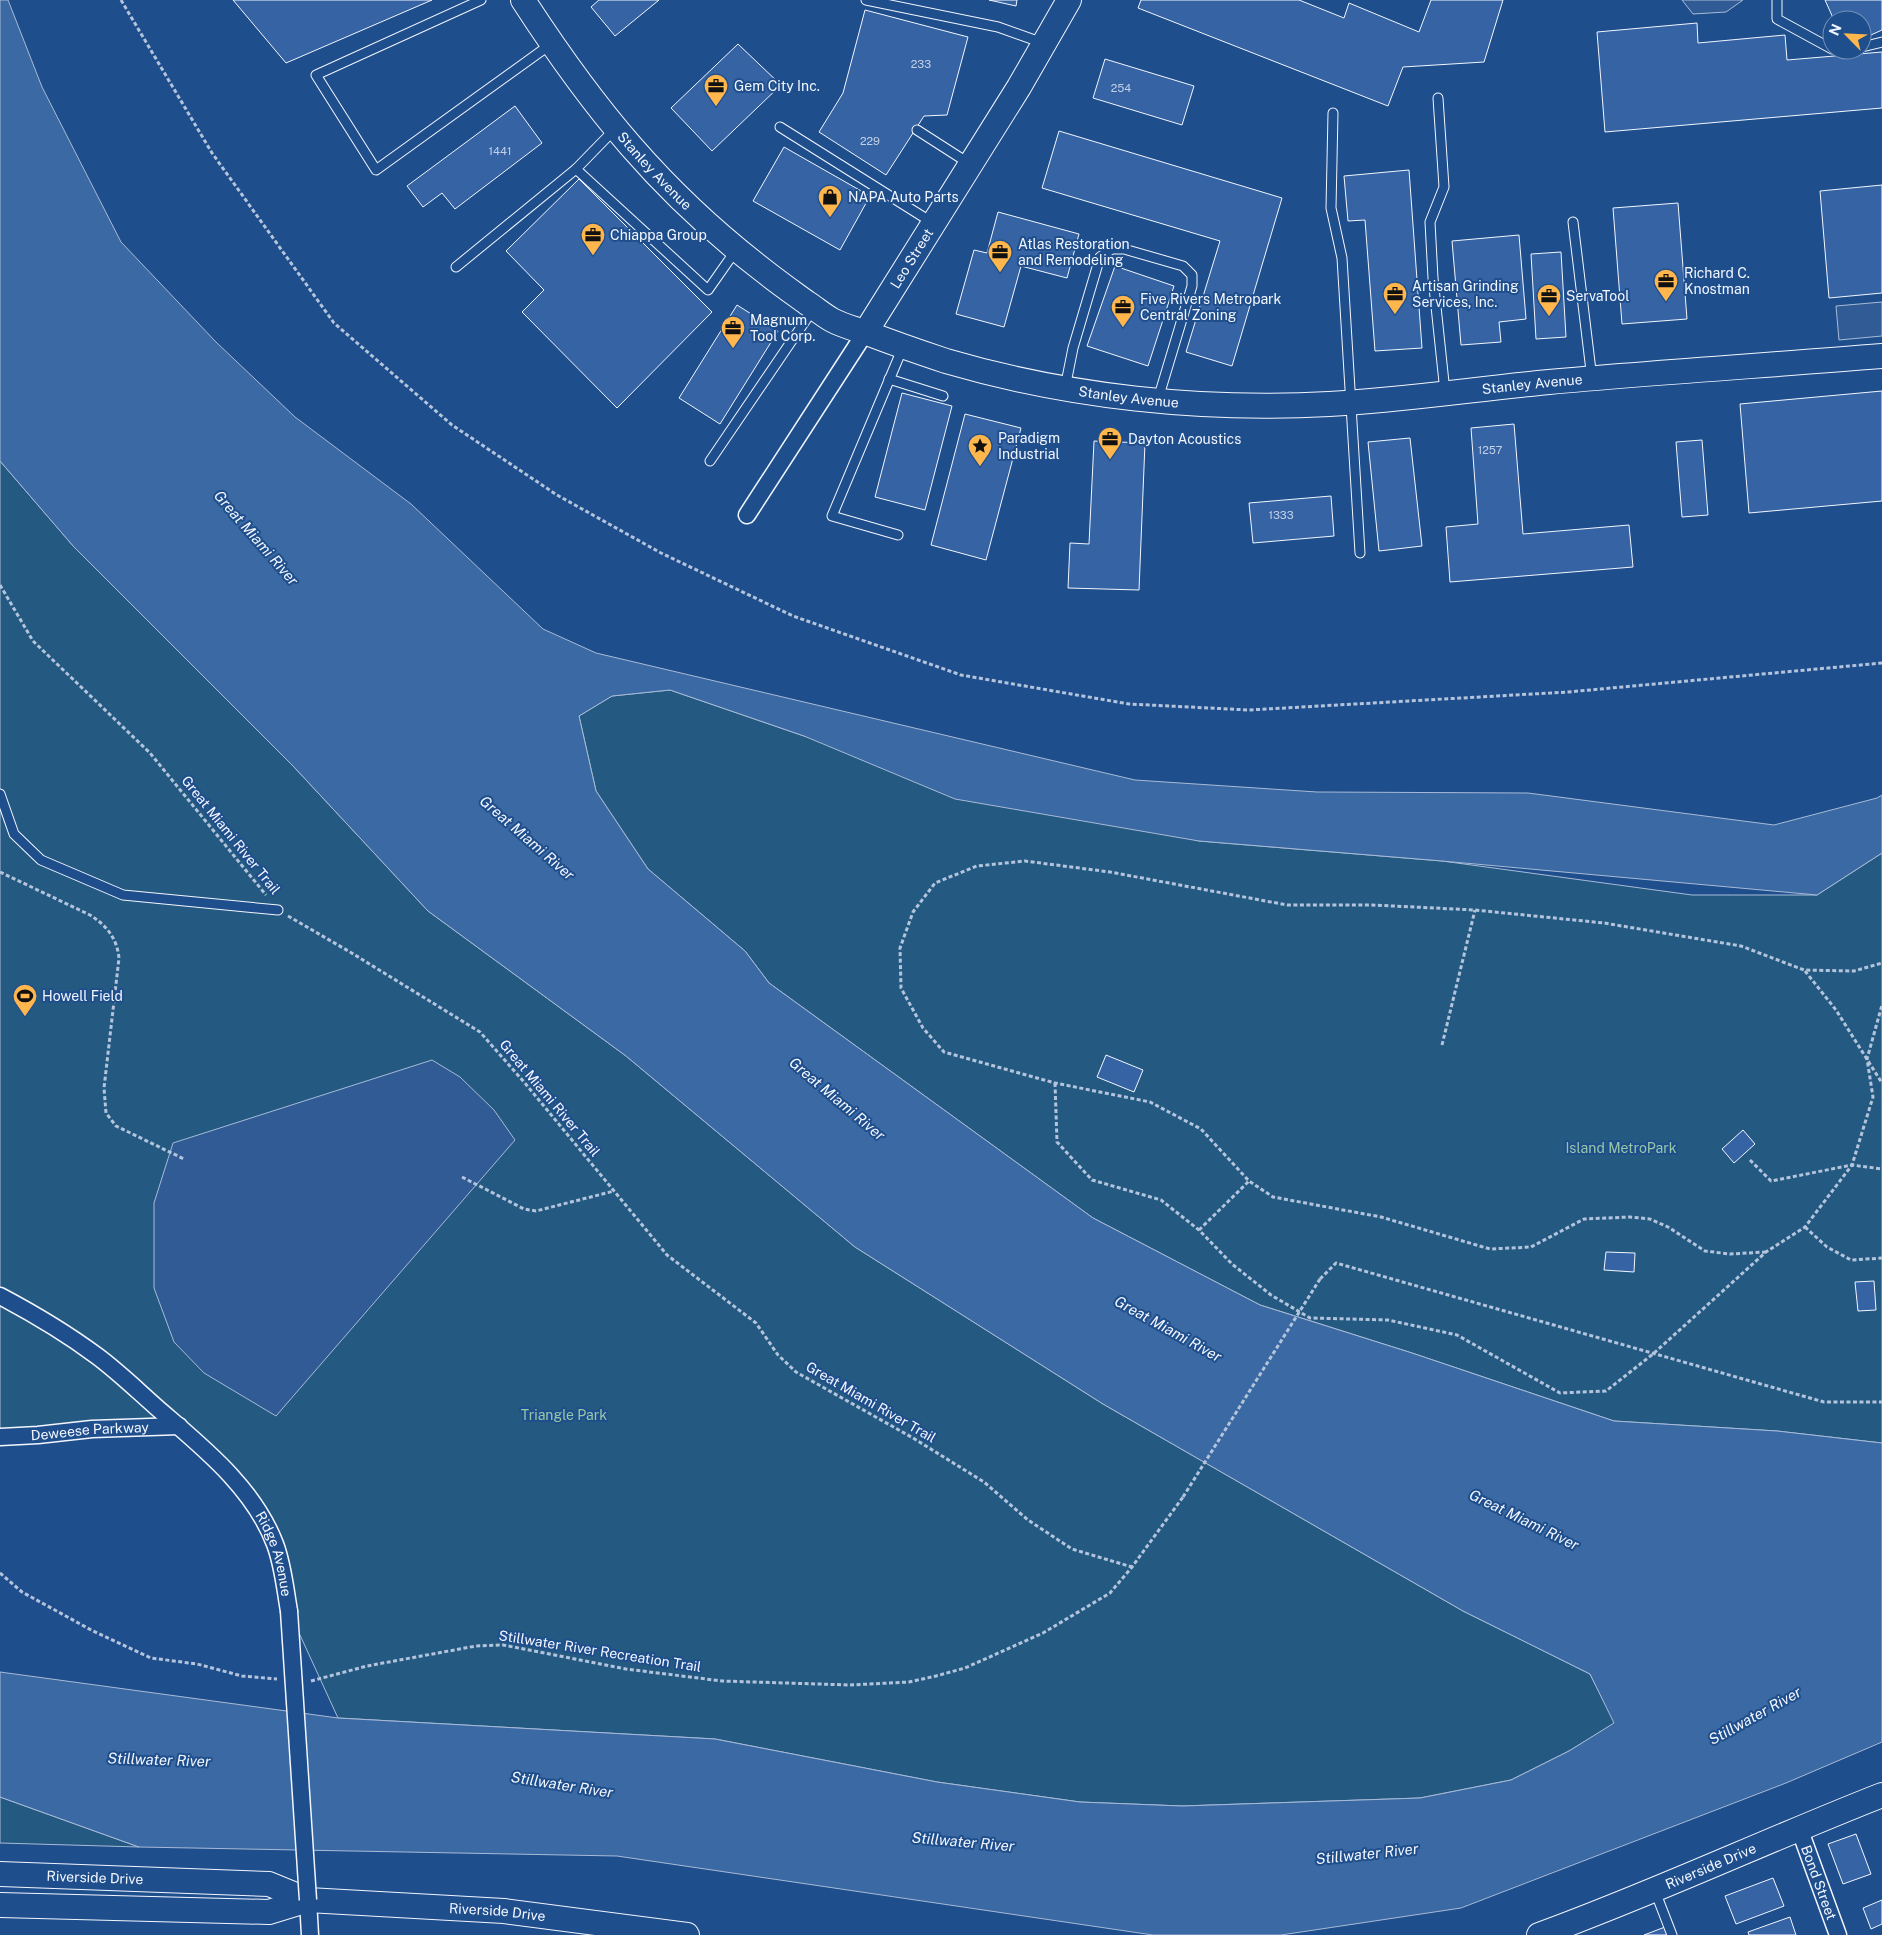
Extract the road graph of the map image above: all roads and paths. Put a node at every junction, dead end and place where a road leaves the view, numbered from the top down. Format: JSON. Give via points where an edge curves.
{"nodes":[{"id":1,"x":121,"y":0,"type":"edge"},
{"id":2,"x":481,"y":0,"type":"edge"},
{"id":3,"x":523,"y":0,"type":"edge"},
{"id":4,"x":866,"y":0,"type":"edge"},
{"id":5,"x":1069,"y":0,"type":"edge"},
{"id":6,"x":1777,"y":0,"type":"edge"},
{"id":7,"x":1044,"y":43,"type":"junction"},
{"id":8,"x":1822,"y":43,"type":"edge"},
{"id":9,"x":552,"y":44,"type":"junction"},
{"id":10,"x":1438,"y":98,"type":"dead end"},
{"id":11,"x":1333,"y":112,"type":"dead end"},
{"id":12,"x":780,"y":127,"type":"dead end"},
{"id":13,"x":615,"y":129,"type":"junction"},
{"id":14,"x":918,"y":130,"type":"dead end"},
{"id":15,"x":970,"y":164,"type":"junction"},
{"id":16,"x":576,"y":169,"type":"junction"},
{"id":17,"x":1573,"y":222,"type":"dead end"},
{"id":18,"x":934,"y":223,"type":"junction"},
{"id":19,"x":737,"y":250,"type":"junction"},
{"id":20,"x":456,"y":267,"type":"dead end"},
{"id":21,"x":814,"y":308,"type":"junction"},
{"id":22,"x":865,"y":333,"type":"junction"},
{"id":23,"x":903,"y":347,"type":"junction"},
{"id":24,"x":1882,"y":356,"type":"edge"},
{"id":25,"x":889,"y":379,"type":"junction"},
{"id":26,"x":1592,"y":379,"type":"junction"},
{"id":27,"x":1065,"y":388,"type":"junction"},
{"id":28,"x":1445,"y":394,"type":"junction"},
{"id":29,"x":943,"y":396,"type":"dead end"},
{"id":30,"x":1157,"y":400,"type":"junction"},
{"id":31,"x":1350,"y":403,"type":"junction"},
{"id":32,"x":710,"y":461,"type":"dead end"},
{"id":33,"x":748,"y":514,"type":"dead end"},
{"id":34,"x":898,"y":535,"type":"dead end"},
{"id":35,"x":1360,"y":553,"type":"dead end"},
{"id":36,"x":0,"y":585,"type":"edge"},
{"id":37,"x":1882,"y":663,"type":"edge"},
{"id":38,"x":0,"y":794,"type":"edge"},
{"id":39,"x":0,"y":872,"type":"edge"},
{"id":40,"x":278,"y":910,"type":"junction"},
{"id":41,"x":1475,"y":910,"type":"junction"},
{"id":42,"x":1882,"y":963,"type":"edge"},
{"id":43,"x":1804,"y":970,"type":"junction"},
{"id":44,"x":1882,"y":1005,"type":"edge"},
{"id":45,"x":1442,"y":1045,"type":"dead end"},
{"id":46,"x":1867,"y":1059,"type":"junction"},
{"id":47,"x":1055,"y":1083,"type":"junction"},
{"id":48,"x":1882,"y":1083,"type":"edge"},
{"id":49,"x":184,"y":1159,"type":"dead end"},
{"id":50,"x":1750,"y":1160,"type":"dead end"},
{"id":51,"x":1852,"y":1166,"type":"junction"},
{"id":52,"x":1882,"y":1170,"type":"edge"},
{"id":53,"x":462,"y":1177,"type":"dead end"},
{"id":54,"x":1249,"y":1181,"type":"junction"},
{"id":55,"x":614,"y":1191,"type":"junction"},
{"id":56,"x":1805,"y":1227,"type":"junction"},
{"id":57,"x":1199,"y":1230,"type":"junction"},
{"id":58,"x":1766,"y":1252,"type":"junction"},
{"id":59,"x":1882,"y":1258,"type":"edge"},
{"id":60,"x":0,"y":1296,"type":"edge"},
{"id":61,"x":1653,"y":1354,"type":"junction"},
{"id":62,"x":1882,"y":1402,"type":"edge"},
{"id":63,"x":179,"y":1426,"type":"junction"},
{"id":64,"x":0,"y":1437,"type":"edge"},
{"id":65,"x":1132,"y":1567,"type":"junction"},
{"id":66,"x":0,"y":1573,"type":"edge"},
{"id":67,"x":279,"y":1679,"type":"dead end"},
{"id":68,"x":307,"y":1682,"type":"dead end"},
{"id":69,"x":1882,"y":1795,"type":"edge"},
{"id":70,"x":1799,"y":1828,"type":"junction"},
{"id":71,"x":0,"y":1874,"type":"edge"},
{"id":72,"x":1655,"y":1889,"type":"junction"},
{"id":73,"x":308,"y":1900,"type":"junction"},
{"id":74,"x":0,"y":1905,"type":"edge"},
{"id":75,"x":637,"y":1932,"type":"edge"},
{"id":76,"x":310,"y":1935,"type":"edge"},
{"id":77,"x":687,"y":1935,"type":"edge"},
{"id":78,"x":1539,"y":1935,"type":"edge"},
{"id":79,"x":1672,"y":1935,"type":"edge"},
{"id":80,"x":1838,"y":1935,"type":"edge"}],
"edges":[{"from":1,"to":37,"type":"path","via":[[212,153],[334,323],[452,425],[557,495],[661,553],[793,616],[961,675],[1129,704],[1249,710],[1568,692]]},
{"from":2,"to":9,"type":"lane","via":[[316,75],[376,170]]},
{"from":3,"to":9,"type":"street","name":"Stanley Avenue"},
{"from":4,"to":7,"type":"lane","via":[[998,27]]},
{"from":5,"to":7,"type":"street","name":"Leo Street"},
{"from":6,"to":8,"type":"lane","via":[[1777,19]]},
{"from":7,"to":15,"type":"street","name":"Leo Street"},
{"from":9,"to":13,"type":"street","name":"Stanley Avenue"},
{"from":10,"to":28,"type":"lane","via":[[1444,187],[1430,222]]},
{"from":11,"to":31,"type":"lane","via":[[1331,208],[1342,258]]},
{"from":12,"to":18,"type":"lane"},
{"from":13,"to":16,"type":"lane"},
{"from":13,"to":19,"type":"street","name":"Stanley Avenue","via":[[686,207]]},
{"from":14,"to":15,"type":"lane"},
{"from":15,"to":18,"type":"street","name":"Leo Street"},
{"from":16,"to":19,"type":"lane","via":[[708,290]]},
{"from":16,"to":20,"type":"lane"},
{"from":17,"to":26,"type":"lane"},
{"from":18,"to":22,"type":"street","name":"Leo Street"},
{"from":19,"to":21,"type":"street","name":"Stanley Avenue"},
{"from":21,"to":22,"type":"street","name":"Stanley Avenue","via":[[831,320]]},
{"from":21,"to":32,"type":"lane"},
{"from":22,"to":23,"type":"street","name":"Stanley Avenue"},
{"from":22,"to":33,"type":"street","name":"Leo Street"},
{"from":23,"to":25,"type":"lane"},
{"from":23,"to":27,"type":"street","name":"Stanley Avenue","via":[[972,368]]},
{"from":24,"to":26,"type":"street","name":"Stanley Avenue"},
{"from":25,"to":29,"type":"lane"},
{"from":25,"to":34,"type":"lane","via":[[832,516]]},
{"from":26,"to":28,"type":"street","name":"Stanley Avenue"},
{"from":27,"to":30,"type":"street","name":"Stanley Avenue"},
{"from":27,"to":30,"type":"lane","via":[[1073,348],[1100,257],[1112,249],[1124,249],[1183,266],[1192,275],[1192,286]]},
{"from":28,"to":31,"type":"street","name":"Stanley Avenue"},
{"from":30,"to":31,"type":"street","name":"Stanley Avenue","via":[[1251,406]]},
{"from":31,"to":35,"type":"lane"},
{"from":36,"to":40,"type":"path","name":"Great Miami River Trail","via":[[32,641],[150,753]]},
{"from":38,"to":40,"type":"lane","via":[[14,834],[41,860],[123,895]]},
{"from":39,"to":49,"type":"path","via":[[90,915],[114,939],[118,958],[104,1088],[106,1113],[116,1126]]},
{"from":40,"to":55,"type":"path","name":"Great Miami River Trail","via":[[480,1032]]},
{"from":41,"to":43,"type":"path","via":[[1604,923],[1741,946]]},
{"from":41,"to":45,"type":"path"},
{"from":41,"to":47,"type":"path","via":[[1287,905],[1110,872],[1025,861],[977,866],[935,883],[914,912],[900,948],[901,988],[923,1028],[944,1052]]},
{"from":42,"to":43,"type":"path","via":[[1854,971]]},
{"from":43,"to":46,"type":"path","via":[[1836,1010]]},
{"from":44,"to":46,"type":"path"},
{"from":46,"to":48,"type":"path"},
{"from":46,"to":51,"type":"path","via":[[1873,1097]]},
{"from":47,"to":54,"type":"path","via":[[1150,1102],[1202,1129]]},
{"from":47,"to":57,"type":"path","via":[[1058,1142],[1092,1180],[1161,1200]]},
{"from":50,"to":51,"type":"path","via":[[1771,1181]]},
{"from":51,"to":52,"type":"path"},
{"from":51,"to":56,"type":"path"},
{"from":53,"to":55,"type":"path","via":[[524,1209],[536,1211]]},
{"from":54,"to":57,"type":"path"},
{"from":54,"to":58,"type":"path","via":[[1273,1196],[1381,1217],[1490,1248],[1531,1247],[1584,1219],[1630,1218],[1650,1219],[1668,1227],[1704,1251],[1730,1254]]},
{"from":55,"to":65,"type":"path","name":"Great Miami River Trail","via":[[668,1255],[756,1323],[778,1355],[796,1372],[984,1482],[1028,1520],[1072,1549]]},
{"from":56,"to":58,"type":"path"},
{"from":56,"to":59,"type":"path","via":[[1827,1246],[1851,1260]]},
{"from":57,"to":61,"type":"path","via":[[1232,1264],[1271,1295],[1310,1318],[1388,1320],[1457,1334],[1560,1393],[1606,1391]]},
{"from":58,"to":61,"type":"path"},
{"from":60,"to":63,"type":"street","name":"Ridge Avenue","via":[[98,1357]]},
{"from":61,"to":62,"type":"path","via":[[1824,1402]]},
{"from":61,"to":65,"type":"path","name":"Stillwater River Recreation Trail","bridge":true,"via":[[1336,1264],[1320,1279],[1183,1497]]},
{"from":63,"to":64,"type":"street","name":"Deweese Parkway","via":[[92,1428]]},
{"from":63,"to":73,"type":"street","name":"Ridge Avenue","bridge":true,"via":[[245,1492],[275,1544],[283,1573],[289,1610]]},
{"from":65,"to":68,"type":"path","name":"Stillwater River Recreation Trail","via":[[1110,1593],[1043,1633],[966,1668],[908,1682],[820,1685],[722,1681],[626,1669],[503,1645],[476,1646],[367,1666]]},
{"from":66,"to":67,"type":"path","via":[[22,1592],[150,1658],[197,1664],[242,1676]]},
{"from":69,"to":70,"type":"street","name":"Riverside Drive"},
{"from":70,"to":72,"type":"street","name":"Riverside Drive"},
{"from":70,"to":80,"type":"street","name":"Bond Street"},
{"from":71,"to":73,"type":"street","name":"Riverside Drive","via":[[269,1884]]},
{"from":72,"to":78,"type":"street","name":"Riverside Drive"},
{"from":72,"to":79,"type":"lane"},
{"from":73,"to":74,"type":"street","name":"Riverside Drive","via":[[269,1912]]},
{"from":73,"to":75,"type":"street","name":"Riverside Drive","via":[[504,1911]]},
{"from":73,"to":76,"type":"street","name":"Ridge Avenue"},
{"from":75,"to":77,"type":"street","name":"Riverside Drive"}]}
